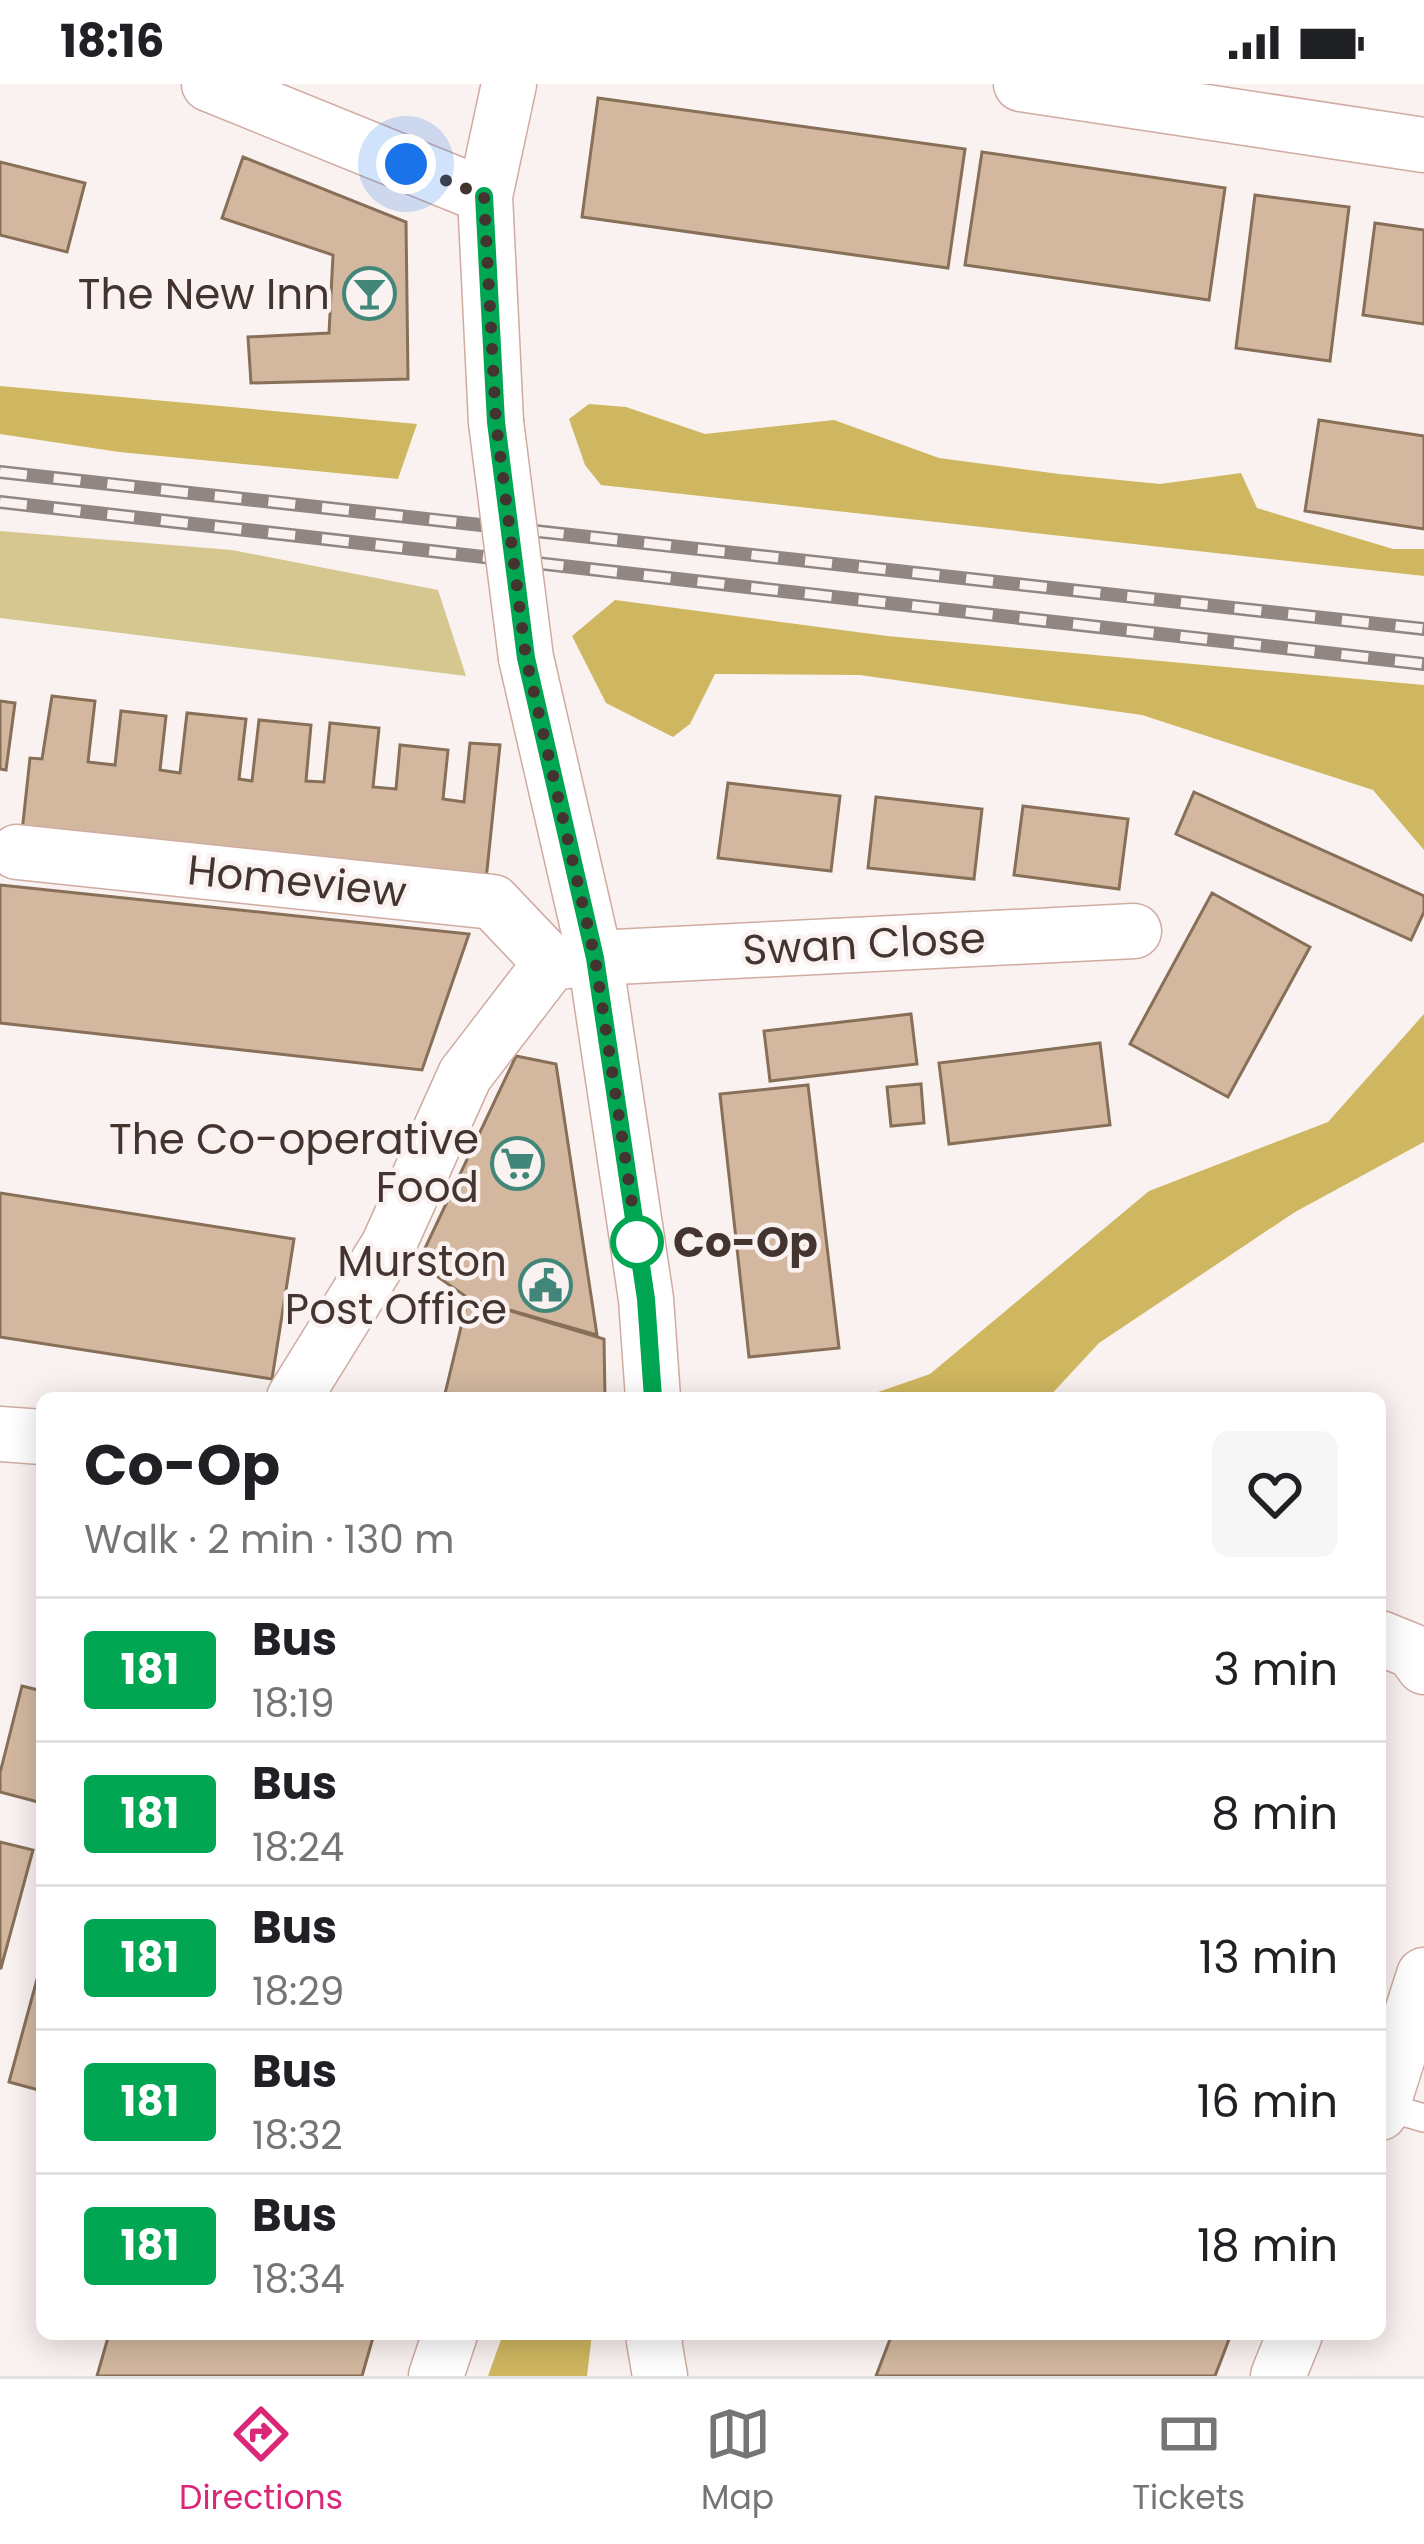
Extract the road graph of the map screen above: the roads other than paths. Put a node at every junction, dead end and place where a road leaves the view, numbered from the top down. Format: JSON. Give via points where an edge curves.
{"nodes":[{"id":1,"x":209,"y":84,"type":"edge"},
{"id":2,"x":509,"y":84,"type":"edge"},
{"id":3,"x":1022,"y":84,"type":"edge"},
{"id":4,"x":1280,"y":103,"type":"edge"},
{"id":5,"x":1424,"y":146,"type":"edge"},
{"id":6,"x":484,"y":196,"type":"junction"},
{"id":7,"x":17,"y":852,"type":"dead end"},
{"id":8,"x":1134,"y":931,"type":"dead end"},
{"id":9,"x":573,"y":961,"type":"junction"},
{"id":10,"x":298,"y":1392,"type":"edge"},
{"id":11,"x":653,"y":1392,"type":"edge"},
{"id":12,"x":0,"y":1434,"type":"edge"},
{"id":13,"x":36,"y":1437,"type":"edge"},
{"id":14,"x":1386,"y":1641,"type":"edge"},
{"id":15,"x":1424,"y":1667,"type":"edge"},
{"id":16,"x":1424,"y":1975,"type":"edge"},
{"id":17,"x":1396,"y":2112,"type":"edge"},
{"id":18,"x":448,"y":2340,"type":"edge"},
{"id":19,"x":653,"y":2340,"type":"edge"},
{"id":20,"x":1292,"y":2340,"type":"edge"},
{"id":21,"x":436,"y":2376,"type":"edge"},
{"id":22,"x":660,"y":2376,"type":"edge"},
{"id":23,"x":1278,"y":2376,"type":"edge"}],
"edges":[{"from":1,"to":6,"type":"street"},
{"from":2,"to":6,"type":"street"},
{"from":3,"to":4,"type":"street"},
{"from":4,"to":5,"type":"street"},
{"from":6,"to":9,"type":"street","bridge":true,"via":[[496,422]]},
{"from":7,"to":9,"type":"street","name":"Homeview","via":[[493,902]]},
{"from":8,"to":9,"type":"street","name":"Swan Close"},
{"from":9,"to":10,"type":"street","via":[[465,1076],[388,1246]]},
{"from":9,"to":11,"type":"street","via":[[646,1299]]},
{"from":12,"to":13,"type":"street"},
{"from":14,"to":15,"type":"street"},
{"from":16,"to":17,"type":"street"},
{"from":18,"to":21,"type":"street"},
{"from":19,"to":22,"type":"street"},
{"from":20,"to":23,"type":"street"}]}
